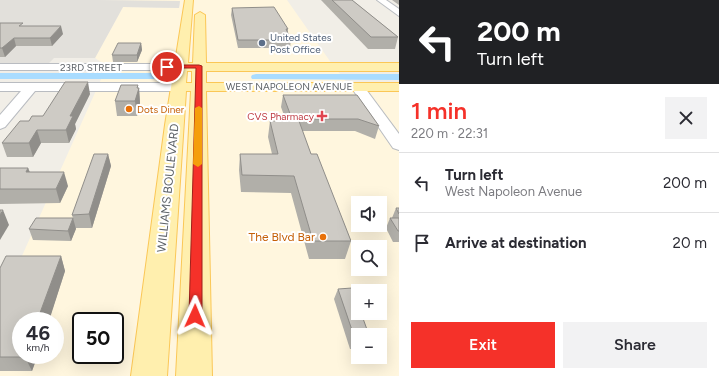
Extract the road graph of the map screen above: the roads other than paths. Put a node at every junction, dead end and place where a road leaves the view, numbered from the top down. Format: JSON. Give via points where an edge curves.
{"nodes":[{"id":1,"x":189,"y":0,"type":"edge"},
{"id":2,"x":381,"y":0,"type":"edge"},
{"id":3,"x":197,"y":3,"type":"edge"},
{"id":4,"x":399,"y":13,"type":"edge"},
{"id":5,"x":199,"y":66,"type":"junction"},
{"id":6,"x":260,"y":66,"type":"junction"},
{"id":7,"x":0,"y":67,"type":"edge"},
{"id":8,"x":399,"y":67,"type":"edge"},
{"id":9,"x":186,"y":80,"type":"junction"},
{"id":10,"x":0,"y":87,"type":"edge"},
{"id":11,"x":31,"y":87,"type":"junction"},
{"id":12,"x":261,"y":87,"type":"junction"},
{"id":13,"x":357,"y":87,"type":"junction"},
{"id":14,"x":399,"y":87,"type":"edge"},
{"id":15,"x":0,"y":124,"type":"edge"},
{"id":16,"x":399,"y":145,"type":"edge"},
{"id":17,"x":149,"y":376,"type":"edge"},
{"id":18,"x":194,"y":376,"type":"edge"}],
"edges":[{"from":1,"to":9,"type":"main road","name":"WILLIAMS BOULEVARD"},
{"from":2,"to":4,"type":"street"},
{"from":3,"to":5,"type":"main road","name":"WILLIAMS BOULEVARD"},
{"from":5,"to":6,"type":"main road","name":"WEST NAPOLEON AVENUE"},
{"from":5,"to":9,"type":"main road","name":"WILLIAMS BOULEVARD"},
{"from":6,"to":8,"type":"main road","name":"WEST NAPOLEON AVENUE"},
{"from":6,"to":12,"type":"main road","via":[[239,70],[231,75],[236,80]]},
{"from":7,"to":9,"type":"street","name":"23RD STREET"},
{"from":9,"to":11,"type":"street","name":"23RD STREET"},
{"from":9,"to":12,"type":"main road","name":"WEST NAPOLEON AVENUE"},
{"from":9,"to":17,"type":"main road","name":"WILLIAMS BOULEVARD"},
{"from":9,"to":18,"type":"main road","name":"WILLIAMS BOULEVARD"},
{"from":10,"to":11,"type":"street","name":"23RD STREET"},
{"from":11,"to":15,"type":"street"},
{"from":12,"to":13,"type":"main road","name":"WEST NAPOLEON AVENUE"},
{"from":13,"to":14,"type":"main road","name":"WEST NAPOLEON AVENUE"},
{"from":13,"to":16,"type":"street"}]}
